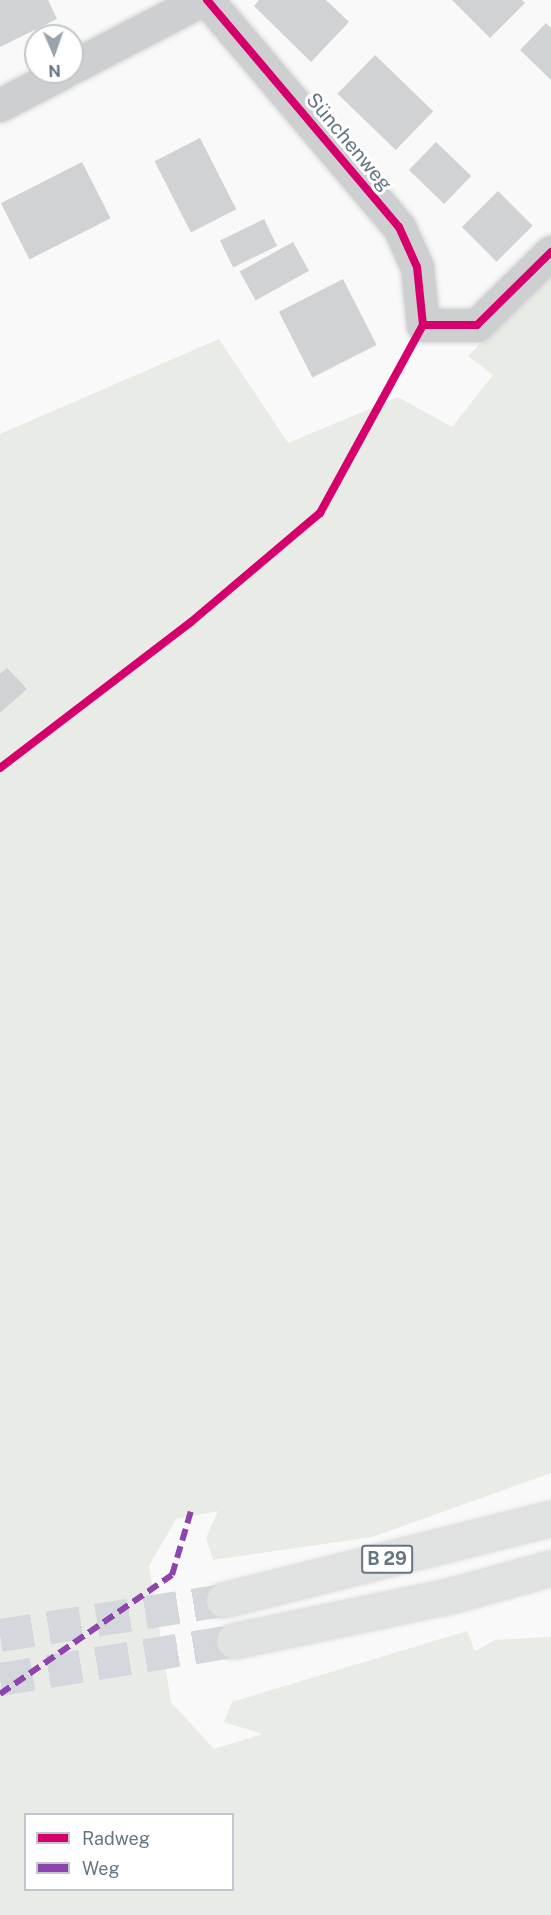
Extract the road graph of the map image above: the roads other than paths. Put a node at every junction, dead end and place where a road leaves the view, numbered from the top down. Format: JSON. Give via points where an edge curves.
{"nodes":[{"id":1,"x":201,"y":0,"type":"edge"},
{"id":2,"x":207,"y":0,"type":"edge"},
{"id":3,"x":84,"y":61,"type":"edge"},
{"id":4,"x":40,"y":84,"type":"edge"},
{"id":5,"x":0,"y":105,"type":"edge"},
{"id":6,"x":551,"y":252,"type":"edge"},
{"id":7,"x":551,"y":1518,"type":"edge"},
{"id":8,"x":551,"y":1568,"type":"edge"},
{"id":9,"x":223,"y":1600,"type":"tunnel mouth"},
{"id":10,"x":234,"y":1641,"type":"tunnel mouth"}],
"edges":[{"from":1,"to":3,"type":"street"},
{"from":2,"to":6,"type":"street","name":"Sünchenweg","via":[[399,227],[417,267],[423,325],[477,325]]},
{"from":4,"to":5,"type":"street"},
{"from":7,"to":9,"type":"highway","number":"B 29"},
{"from":8,"to":10,"type":"highway","number":"B 29","via":[[449,1596]]}]}
